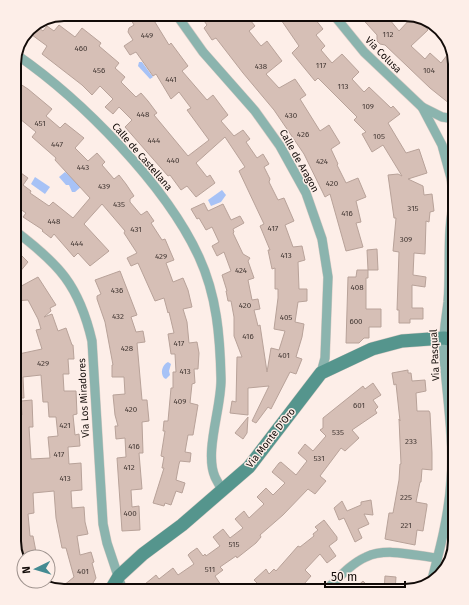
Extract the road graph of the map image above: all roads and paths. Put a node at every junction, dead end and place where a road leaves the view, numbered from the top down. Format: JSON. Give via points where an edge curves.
{"nodes":[{"id":1,"x":181,"y":21,"type":"edge"},
{"id":2,"x":339,"y":21,"type":"edge"},
{"id":3,"x":21,"y":58,"type":"edge"},
{"id":4,"x":422,"y":107,"type":"junction"},
{"id":5,"x":448,"y":118,"type":"edge"},
{"id":6,"x":448,"y":166,"type":"edge"},
{"id":7,"x":21,"y":235,"type":"edge"},
{"id":8,"x":448,"y":339,"type":"edge"},
{"id":9,"x":448,"y":342,"type":"edge"},
{"id":10,"x":322,"y":373,"type":"junction"},
{"id":11,"x":448,"y":398,"type":"edge"},
{"id":12,"x":222,"y":490,"type":"junction"},
{"id":13,"x":448,"y":503,"type":"edge"},
{"id":14,"x":437,"y":558,"type":"junction"},
{"id":15,"x":434,"y":572,"type":"edge"},
{"id":16,"x":119,"y":576,"type":"junction"},
{"id":17,"x":114,"y":584,"type":"edge"},
{"id":18,"x":121,"y":584,"type":"edge"},
{"id":19,"x":333,"y":584,"type":"edge"}],
"edges":[{"from":1,"to":10,"type":"street","name":"Calle de Aragon","via":[[203,52],[255,111],[280,146],[306,193],[322,239],[328,277],[325,358]]},
{"from":2,"to":4,"type":"street","name":"Via Colusa","via":[[364,52]]},
{"from":3,"to":12,"type":"street","name":"Calle de Castellana","via":[[85,111],[131,158],[162,197],[199,257],[215,304],[219,329],[222,387],[212,460],[214,476]]},
{"from":4,"to":5,"type":"street","name":"Via Colusa"},
{"from":4,"to":6,"type":"street","name":"Via Colusa","via":[[442,145]]},
{"from":7,"to":16,"type":"street","name":"Via Los Miradores","via":[[40,249],[62,272],[76,293],[87,319],[92,341],[103,524]]},
{"from":8,"to":10,"type":"street","name":"Via Monte D'Oro","via":[[402,341],[372,349]]},
{"from":9,"to":11,"type":"street","name":"Via Pasqual","via":[[444,356]]},
{"from":10,"to":12,"type":"street","name":"Via Monte D'Oro","via":[[249,467]]},
{"from":12,"to":16,"type":"street","name":"Via Monte D'Oro"},
{"from":13,"to":14,"type":"street","name":"Via Pasqual"},
{"from":14,"to":15,"type":"street","name":"Via Pasqual"},
{"from":14,"to":19,"type":"street","via":[[393,553],[366,556]]},
{"from":16,"to":17,"type":"street","name":"Via Monte D'Oro"},
{"from":16,"to":18,"type":"street","name":"Via Los Miradores"}]}
